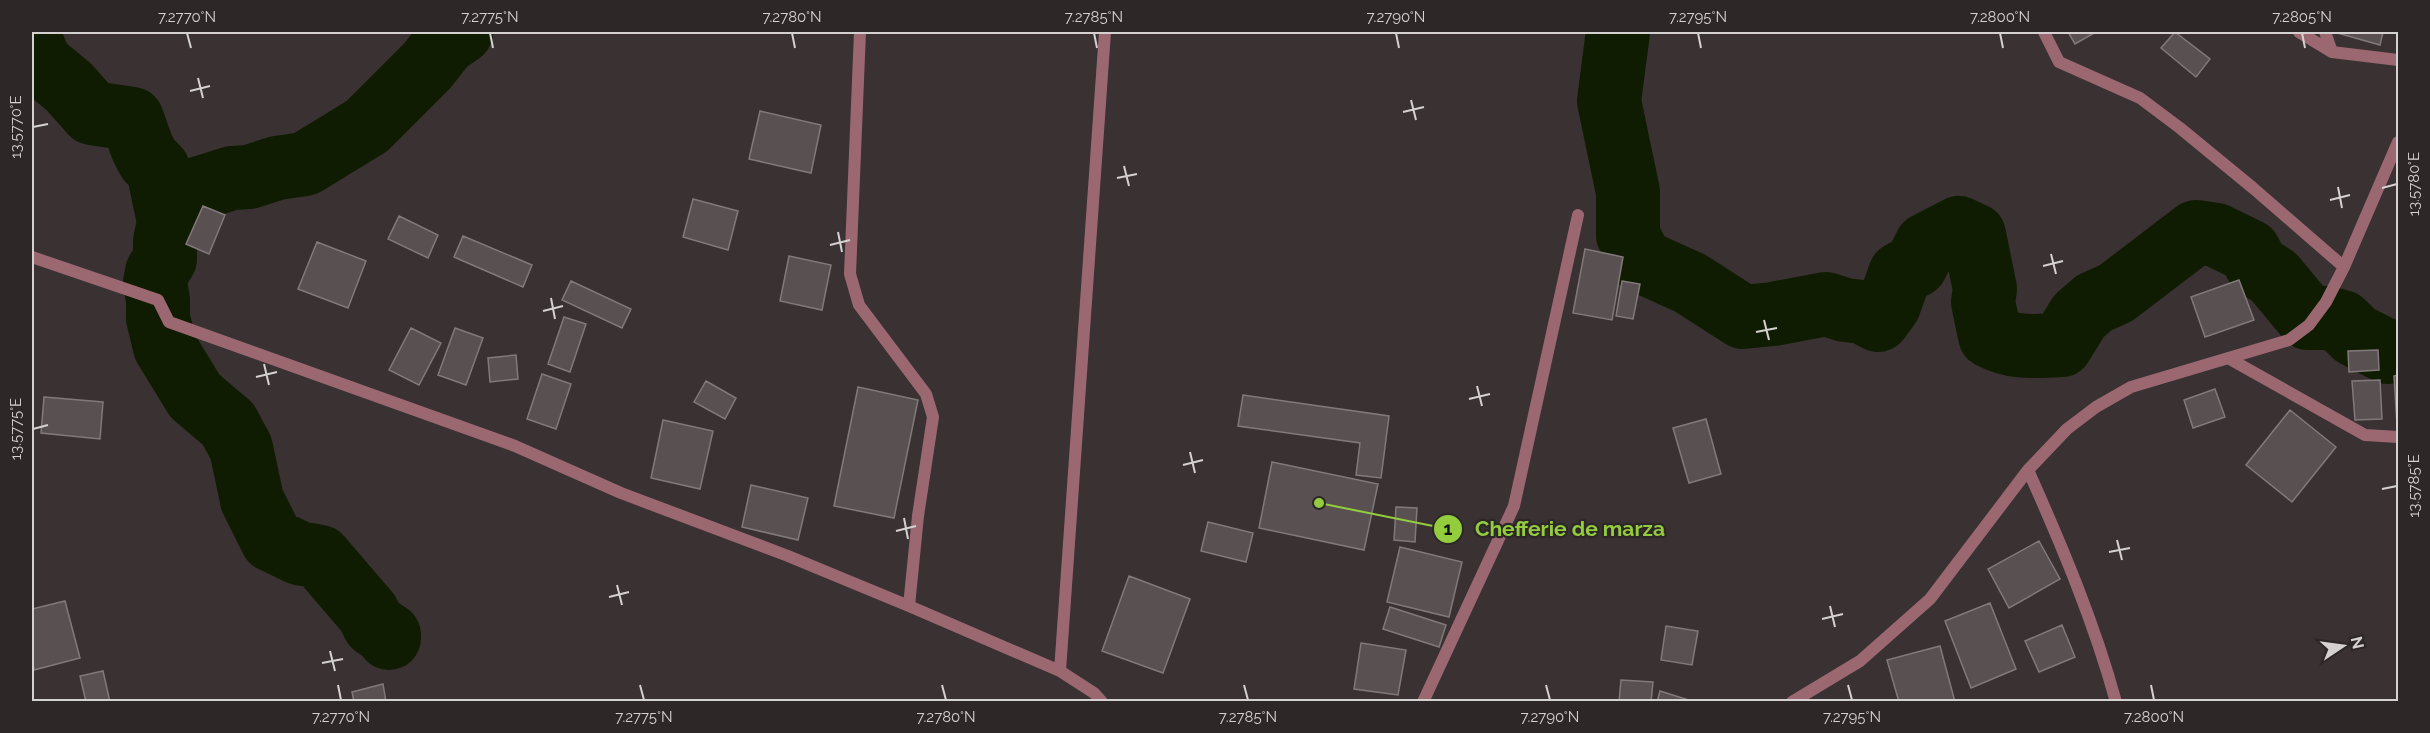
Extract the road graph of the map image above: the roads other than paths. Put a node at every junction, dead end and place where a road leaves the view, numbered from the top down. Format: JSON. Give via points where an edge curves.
{"nodes":[{"id":1,"x":860,"y":32,"type":"edge"},
{"id":2,"x":1105,"y":32,"type":"edge"},
{"id":3,"x":2044,"y":32,"type":"edge"},
{"id":4,"x":2299,"y":32,"type":"edge"},
{"id":5,"x":2325,"y":32,"type":"edge"},
{"id":6,"x":2332,"y":52,"type":"junction"},
{"id":7,"x":2398,"y":60,"type":"edge"},
{"id":8,"x":2398,"y":142,"type":"edge"},
{"id":9,"x":1578,"y":215,"type":"dead end"},
{"id":10,"x":32,"y":257,"type":"edge"},
{"id":11,"x":2344,"y":267,"type":"junction"},
{"id":12,"x":2228,"y":358,"type":"junction"},
{"id":13,"x":2398,"y":437,"type":"edge"},
{"id":14,"x":2028,"y":470,"type":"junction"},
{"id":15,"x":909,"y":606,"type":"junction"},
{"id":16,"x":1060,"y":671,"type":"junction"},
{"id":17,"x":1102,"y":702,"type":"edge"},
{"id":18,"x":1423,"y":702,"type":"edge"},
{"id":19,"x":1792,"y":702,"type":"edge"},
{"id":20,"x":2116,"y":702,"type":"edge"}],
"edges":[{"from":1,"to":15,"type":"street","via":[[850,274],[859,305],[926,394],[933,417]]},
{"from":2,"to":16,"type":"street"},
{"from":3,"to":11,"type":"street","via":[[2059,62],[2140,98]]},
{"from":4,"to":6,"type":"street"},
{"from":5,"to":6,"type":"street"},
{"from":6,"to":7,"type":"street"},
{"from":8,"to":11,"type":"street"},
{"from":9,"to":18,"type":"street","via":[[1514,506]]},
{"from":10,"to":15,"type":"street","via":[[158,300],[169,322],[515,446],[621,493]]},
{"from":11,"to":12,"type":"street","via":[[2308,326],[2289,340]]},
{"from":12,"to":13,"type":"street","via":[[2365,435]]},
{"from":12,"to":14,"type":"street","via":[[2131,387],[2096,406],[2067,429]]},
{"from":14,"to":19,"type":"street","via":[[1930,599],[1860,661]]},
{"from":14,"to":20,"type":"street","via":[[2086,607]]},
{"from":15,"to":16,"type":"street"},
{"from":16,"to":17,"type":"street"}]}
